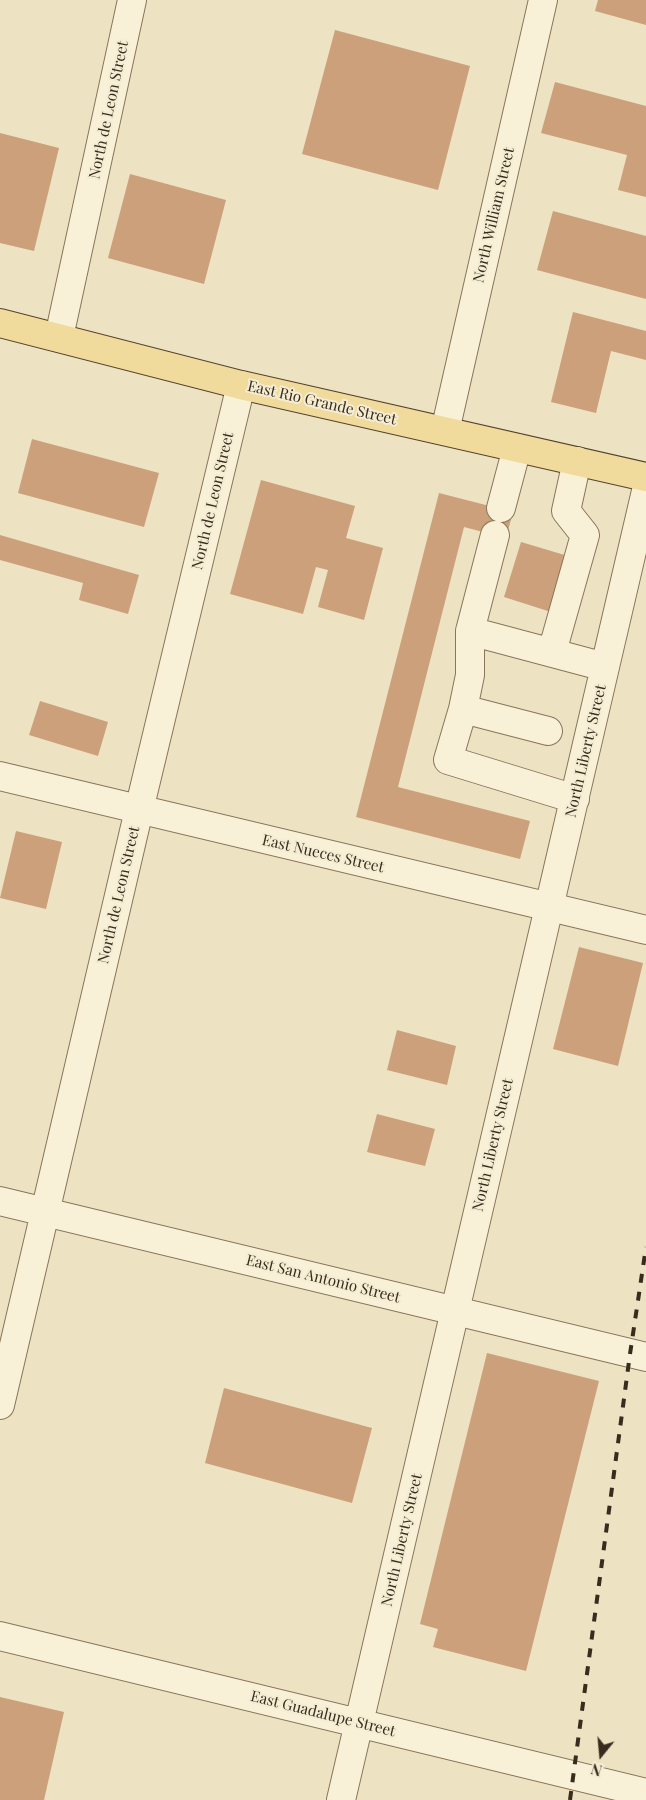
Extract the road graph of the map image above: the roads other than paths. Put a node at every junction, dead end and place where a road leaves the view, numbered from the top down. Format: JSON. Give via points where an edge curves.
{"nodes":[{"id":1,"x":132,"y":0,"type":"edge"},
{"id":2,"x":543,"y":0,"type":"edge"},
{"id":3,"x":0,"y":323,"type":"edge"},
{"id":4,"x":59,"y":337,"type":"junction"},
{"id":5,"x":241,"y":385,"type":"junction"},
{"id":6,"x":445,"y":431,"type":"junction"},
{"id":7,"x":517,"y":448,"type":"junction"},
{"id":8,"x":577,"y":461,"type":"junction"},
{"id":9,"x":646,"y":477,"type":"edge"},
{"id":10,"x":646,"y":491,"type":"edge"},
{"id":11,"x":501,"y":508,"type":"dead end"},
{"id":12,"x":495,"y":535,"type":"dead end"},
{"id":13,"x":470,"y":631,"type":"junction"},
{"id":14,"x":552,"y":652,"type":"junction"},
{"id":15,"x":605,"y":667,"type":"junction"},
{"id":16,"x":463,"y":709,"type":"junction"},
{"id":17,"x":548,"y":731,"type":"dead end"},
{"id":18,"x":0,"y":776,"type":"edge"},
{"id":19,"x":575,"y":798,"type":"junction"},
{"id":20,"x":139,"y":810,"type":"junction"},
{"id":21,"x":550,"y":908,"type":"junction"},
{"id":22,"x":646,"y":930,"type":"edge"},
{"id":23,"x":0,"y":1202,"type":"edge"},
{"id":24,"x":45,"y":1212,"type":"junction"},
{"id":25,"x":454,"y":1311,"type":"junction"},
{"id":26,"x":646,"y":1357,"type":"edge"},
{"id":27,"x":0,"y":1405,"type":"edge"},
{"id":28,"x":0,"y":1636,"type":"edge"},
{"id":29,"x":360,"y":1723,"type":"junction"},
{"id":30,"x":646,"y":1793,"type":"edge"},
{"id":31,"x":342,"y":1800,"type":"edge"}],
"edges":[{"from":1,"to":4,"type":"street","name":"North de Leon Street"},
{"from":2,"to":6,"type":"street","name":"North William Street"},
{"from":3,"to":4,"type":"main road","name":"East Rio Grande Street"},
{"from":4,"to":5,"type":"main road","name":"East Rio Grande Street"},
{"from":5,"to":6,"type":"main road","name":"East Rio Grande Street"},
{"from":5,"to":20,"type":"street","name":"North de Leon Street"},
{"from":6,"to":7,"type":"main road","name":"East Rio Grande Street"},
{"from":7,"to":8,"type":"main road","name":"East Rio Grande Street"},
{"from":7,"to":11,"type":"street"},
{"from":8,"to":9,"type":"main road","name":"East Rio Grande Street"},
{"from":8,"to":14,"type":"street","via":[[566,511],[585,535]]},
{"from":10,"to":15,"type":"street","name":"North Liberty Street"},
{"from":12,"to":13,"type":"street"},
{"from":13,"to":14,"type":"street"},
{"from":13,"to":16,"type":"street","via":[[470,675]]},
{"from":14,"to":15,"type":"street"},
{"from":15,"to":19,"type":"street","name":"North Liberty Street"},
{"from":16,"to":17,"type":"street"},
{"from":16,"to":19,"type":"street","via":[[448,760]]},
{"from":18,"to":20,"type":"street","name":"East Nueces Street"},
{"from":19,"to":21,"type":"street","name":"North Liberty Street"},
{"from":20,"to":21,"type":"street","name":"East Nueces Street"},
{"from":20,"to":24,"type":"street","name":"North de Leon Street"},
{"from":21,"to":22,"type":"street","name":"East Nueces Street"},
{"from":21,"to":25,"type":"street","name":"North Liberty Street"},
{"from":23,"to":24,"type":"street","name":"East San Antonio Street"},
{"from":24,"to":25,"type":"street","name":"East San Antonio Street"},
{"from":24,"to":27,"type":"street","name":"North de Leon Street"},
{"from":25,"to":26,"type":"street","name":"East San Antonio Street"},
{"from":25,"to":29,"type":"street","name":"North Liberty Street"},
{"from":28,"to":29,"type":"street","name":"East Guadalupe Street"},
{"from":29,"to":30,"type":"street","name":"East Guadalupe Street"},
{"from":29,"to":31,"type":"street","name":"North Liberty Street"}]}
